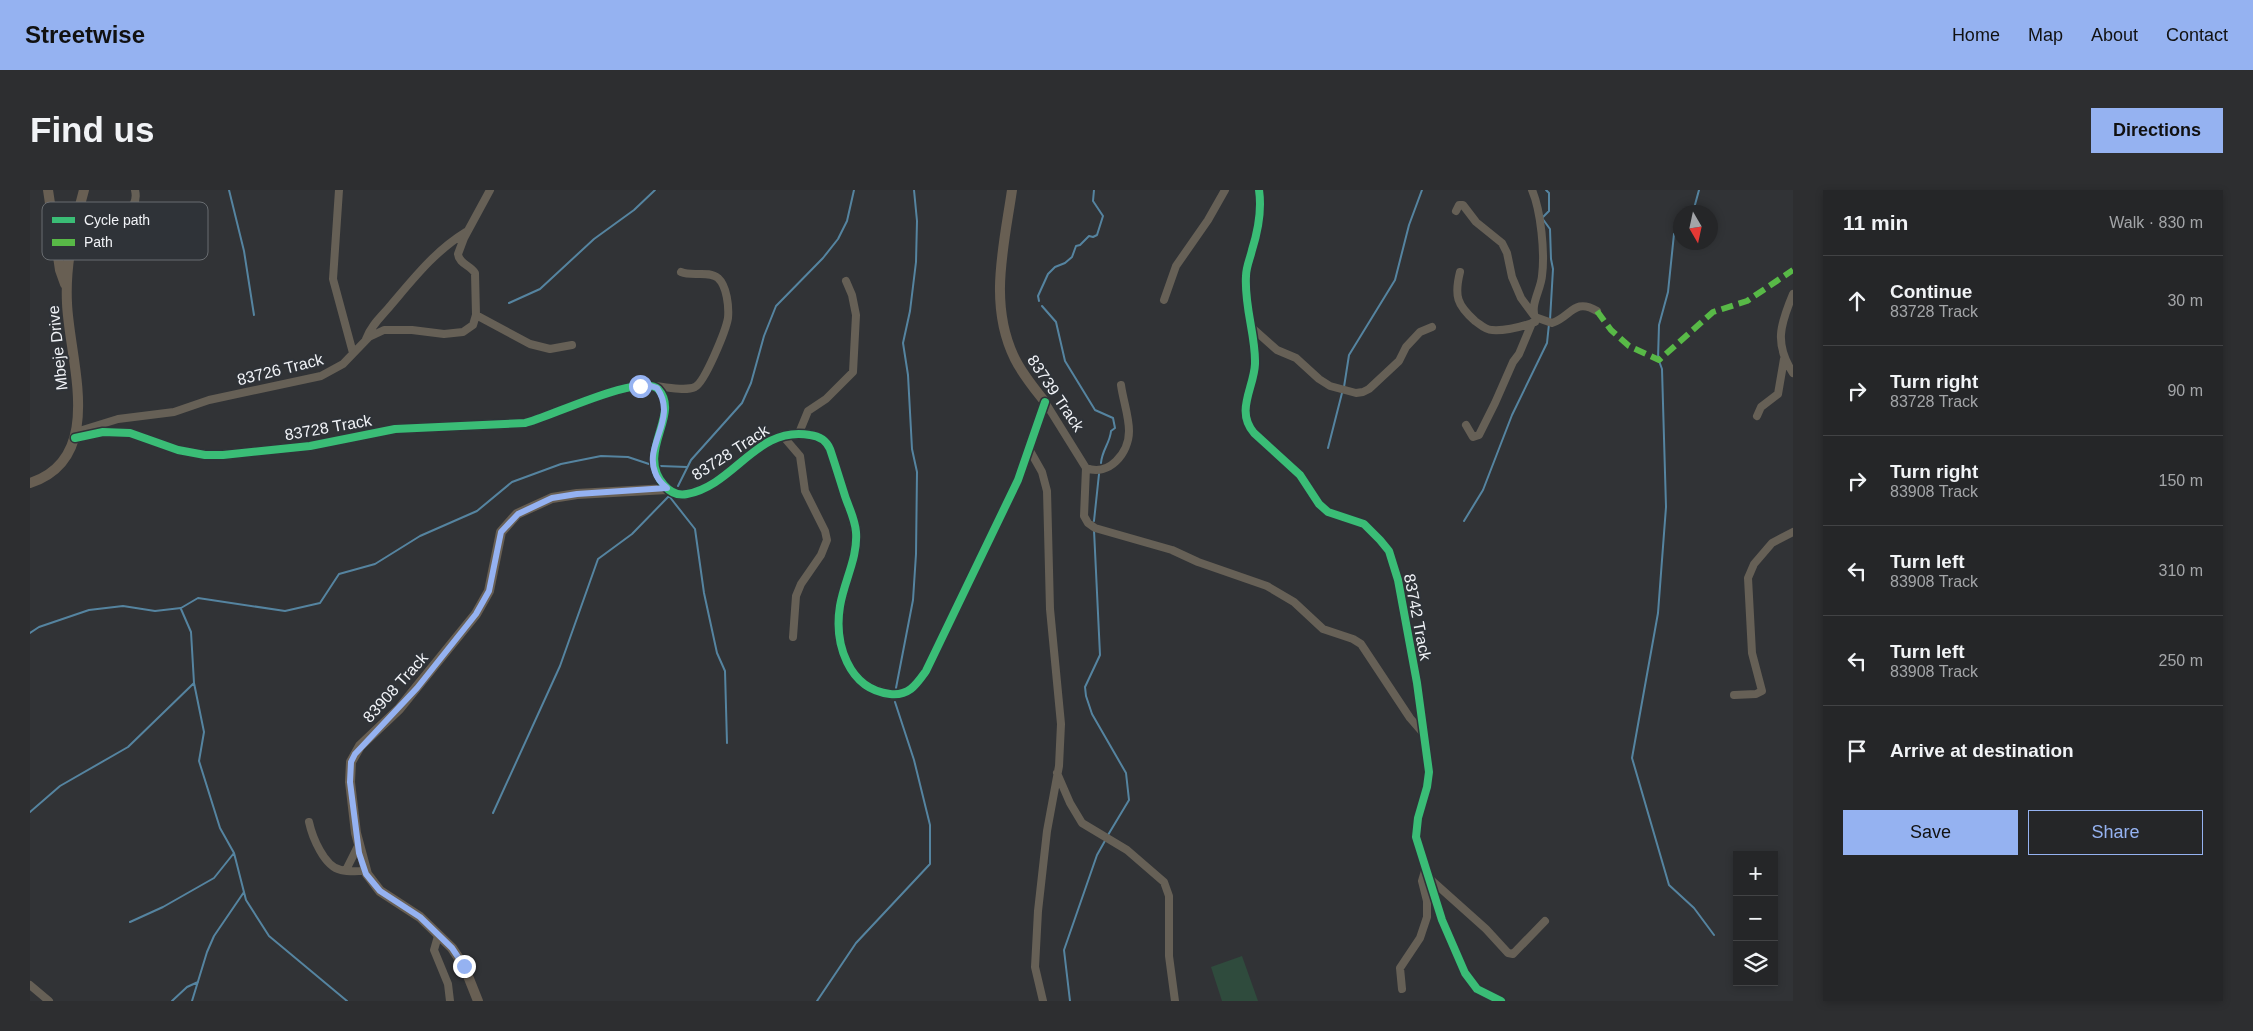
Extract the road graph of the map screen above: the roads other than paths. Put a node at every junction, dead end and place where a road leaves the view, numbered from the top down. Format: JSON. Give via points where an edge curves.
{"nodes":[{"id":1,"x":135,"y":190,"type":"edge"},
{"id":2,"x":339,"y":190,"type":"edge"},
{"id":3,"x":490,"y":190,"type":"edge"},
{"id":4,"x":1012,"y":190,"type":"edge"},
{"id":5,"x":1225,"y":190,"type":"edge"},
{"id":6,"x":1259,"y":190,"type":"edge"},
{"id":7,"x":1532,"y":190,"type":"edge"},
{"id":8,"x":134,"y":202,"type":"edge"},
{"id":9,"x":1456,"y":211,"type":"dead end"},
{"id":10,"x":468,"y":231,"type":"junction"},
{"id":11,"x":58,"y":260,"type":"edge"},
{"id":12,"x":69,"y":260,"type":"edge"},
{"id":13,"x":681,"y":272,"type":"dead end"},
{"id":14,"x":1460,"y":272,"type":"dead end"},
{"id":15,"x":846,"y":280,"type":"dead end"},
{"id":16,"x":67,"y":287,"type":"junction"},
{"id":17,"x":1793,"y":294,"type":"edge"},
{"id":18,"x":1164,"y":300,"type":"dead end"},
{"id":19,"x":1597,"y":311,"type":"dead end"},
{"id":20,"x":476,"y":315,"type":"junction"},
{"id":21,"x":1535,"y":320,"type":"junction"},
{"id":22,"x":1250,"y":326,"type":"junction"},
{"id":23,"x":1432,"y":327,"type":"dead end"},
{"id":24,"x":365,"y":341,"type":"junction"},
{"id":25,"x":572,"y":345,"type":"dead end"},
{"id":26,"x":353,"y":353,"type":"junction"},
{"id":27,"x":1784,"y":359,"type":"junction"},
{"id":28,"x":1793,"y":373,"type":"edge"},
{"id":29,"x":1121,"y":385,"type":"dead end"},
{"id":30,"x":652,"y":386,"type":"junction"},
{"id":31,"x":1045,"y":402,"type":"junction"},
{"id":32,"x":1756,"y":416,"type":"dead end"},
{"id":33,"x":1466,"y":424,"type":"dead end"},
{"id":34,"x":799,"y":433,"type":"junction"},
{"id":35,"x":76,"y":435,"type":"junction"},
{"id":36,"x":782,"y":435,"type":"junction"},
{"id":37,"x":1029,"y":449,"type":"junction"},
{"id":38,"x":1086,"y":468,"type":"junction"},
{"id":39,"x":30,"y":483,"type":"edge"},
{"id":40,"x":667,"y":488,"type":"junction"},
{"id":41,"x":1793,"y":532,"type":"edge"},
{"id":42,"x":793,"y":637,"type":"dead end"},
{"id":43,"x":1734,"y":695,"type":"dead end"},
{"id":44,"x":1423,"y":733,"type":"junction"},
{"id":45,"x":1057,"y":773,"type":"junction"},
{"id":46,"x":309,"y":822,"type":"dead end"},
{"id":47,"x":358,"y":846,"type":"junction"},
{"id":48,"x":346,"y":870,"type":"junction"},
{"id":49,"x":365,"y":871,"type":"junction"},
{"id":50,"x":1426,"y":873,"type":"junction"},
{"id":51,"x":1545,"y":921,"type":"dead end"},
{"id":52,"x":438,"y":936,"type":"junction"},
{"id":53,"x":30,"y":985,"type":"edge"},
{"id":54,"x":1402,"y":989,"type":"dead end"},
{"id":55,"x":49,"y":1001,"type":"edge"},
{"id":56,"x":450,"y":1001,"type":"edge"},
{"id":57,"x":478,"y":1001,"type":"edge"},
{"id":58,"x":1043,"y":1001,"type":"edge"},
{"id":59,"x":1174,"y":1001,"type":"edge"},
{"id":60,"x":1501,"y":1001,"type":"edge"}],
"edges":[{"from":1,"to":8,"type":"street"},
{"from":2,"to":26,"type":"street","via":[[333,279]]},
{"from":3,"to":10,"type":"street"},
{"from":4,"to":31,"type":"street","name":"83739 Track","via":[[1000,262],[1002,318],[1014,357]]},
{"from":5,"to":18,"type":"street","via":[[1176,266]]},
{"from":6,"to":22,"type":"street","name":"83742 Track","via":[[1260,216],[1246,277]]},
{"from":7,"to":21,"type":"street","via":[[1543,261],[1534,308]]},
{"from":9,"to":21,"type":"street","via":[[1459,205],[1463,205],[1476,222],[1502,243],[1521,298]]},
{"from":10,"to":20,"type":"street","via":[[458,254],[460,261],[475,273]]},
{"from":10,"to":24,"type":"street","via":[[424,266],[376,322]]},
{"from":11,"to":16,"type":"street"},
{"from":12,"to":16,"type":"street","name":"Mbeje Drive"},
{"from":13,"to":30,"type":"street","via":[[712,275],[720,280],[726,294],[727,322],[712,360],[698,384],[693,388]]},
{"from":14,"to":21,"type":"street","via":[[1456,291],[1459,302],[1464,311],[1486,329],[1512,329]]},
{"from":15,"to":34,"type":"street","via":[[856,315],[854,372],[808,411]]},
{"from":16,"to":35,"type":"street","name":"Mbeje Drive","via":[[78,400]]},
{"from":17,"to":27,"type":"street","via":[[1780,333]]},
{"from":19,"to":21,"type":"street","via":[[1579,306],[1556,322]]},
{"from":20,"to":24,"type":"street","via":[[473,325],[463,332],[444,334],[395,329],[375,333]]},
{"from":20,"to":25,"type":"street","via":[[530,344],[550,349]]},
{"from":21,"to":33,"type":"street","via":[[1478,435],[1473,437]]},
{"from":22,"to":23,"type":"street","via":[[1277,350],[1296,358],[1330,386],[1356,393],[1369,389],[1400,361],[1406,347],[1420,332]]},
{"from":22,"to":44,"type":"street","name":"83742 Track","via":[[1255,366],[1245,409],[1249,428],[1300,475],[1328,512],[1364,524],[1389,551],[1398,580]]},
{"from":24,"to":26,"type":"street","name":"83726 Track"},
{"from":26,"to":35,"type":"street","name":"83726 Track","via":[[343,364],[320,376],[209,400],[174,412],[118,419]]},
{"from":27,"to":28,"type":"street"},
{"from":27,"to":32,"type":"street","via":[[1778,394],[1761,407]]},
{"from":29,"to":38,"type":"street","via":[[1129,433],[1124,450],[1107,469]]},
{"from":30,"to":35,"type":"street","name":"83728 Track","via":[[601,394],[525,423],[395,429],[310,446],[223,455],[178,450],[130,433]]},
{"from":30,"to":40,"type":"street","via":[[660,393],[664,409],[653,464],[658,479]]},
{"from":31,"to":37,"type":"street","name":"83728 Track"},
{"from":31,"to":38,"type":"street","name":"83739 Track"},
{"from":34,"to":36,"type":"street","name":"83728 Track"},
{"from":34,"to":37,"type":"street","name":"83728 Track","via":[[820,438],[828,444],[855,524],[856,547],[839,616],[844,655],[858,680],[876,691],[894,694],[911,690],[926,671],[1008,502]]},
{"from":35,"to":39,"type":"street","name":"Mbeje Drive","via":[[58,466]]},
{"from":36,"to":40,"type":"street","name":"83728 Track","via":[[754,450],[706,487],[680,495]]},
{"from":36,"to":42,"type":"street","via":[[800,456],[805,491],[827,540],[821,555],[800,584]]},
{"from":37,"to":45,"type":"street","via":[[1042,472],[1048,500],[1050,609],[1061,724]]},
{"from":38,"to":44,"type":"street","via":[[1084,516],[1088,524],[1172,550],[1282,594],[1323,629],[1361,644]]},
{"from":40,"to":47,"type":"street","name":"83908 Track","via":[[552,498],[518,514],[506,524],[498,539],[489,591],[476,614],[411,695],[351,762],[350,782]]},
{"from":41,"to":43,"type":"street","via":[[1772,543],[1754,564],[1748,578],[1752,652],[1762,691]]},
{"from":44,"to":50,"type":"street","name":"83742 Track","via":[[1429,779],[1416,837]]},
{"from":45,"to":58,"type":"street","via":[[1036,928],[1035,967]]},
{"from":45,"to":59,"type":"street","via":[[1082,823],[1127,850],[1164,882],[1168,896]]},
{"from":46,"to":48,"type":"street","via":[[314,840],[327,860],[337,869]]},
{"from":47,"to":48,"type":"street"},
{"from":47,"to":49,"type":"street","name":"83908 Track"},
{"from":48,"to":49,"type":"street"},
{"from":49,"to":52,"type":"street","name":"83908 Track","via":[[380,891],[420,917]]},
{"from":50,"to":51,"type":"street","via":[[1508,953],[1513,954],[1520,948]]},
{"from":50,"to":54,"type":"street","via":[[1422,882],[1427,901],[1426,917],[1420,938],[1400,968]]},
{"from":50,"to":60,"type":"street","name":"83742 Track","via":[[1465,973],[1477,989]]},
{"from":52,"to":56,"type":"street","via":[[434,950],[448,984]]},
{"from":52,"to":57,"type":"street","name":"83908 Track","via":[[452,948],[464,966]]},
{"from":53,"to":55,"type":"street"}]}
